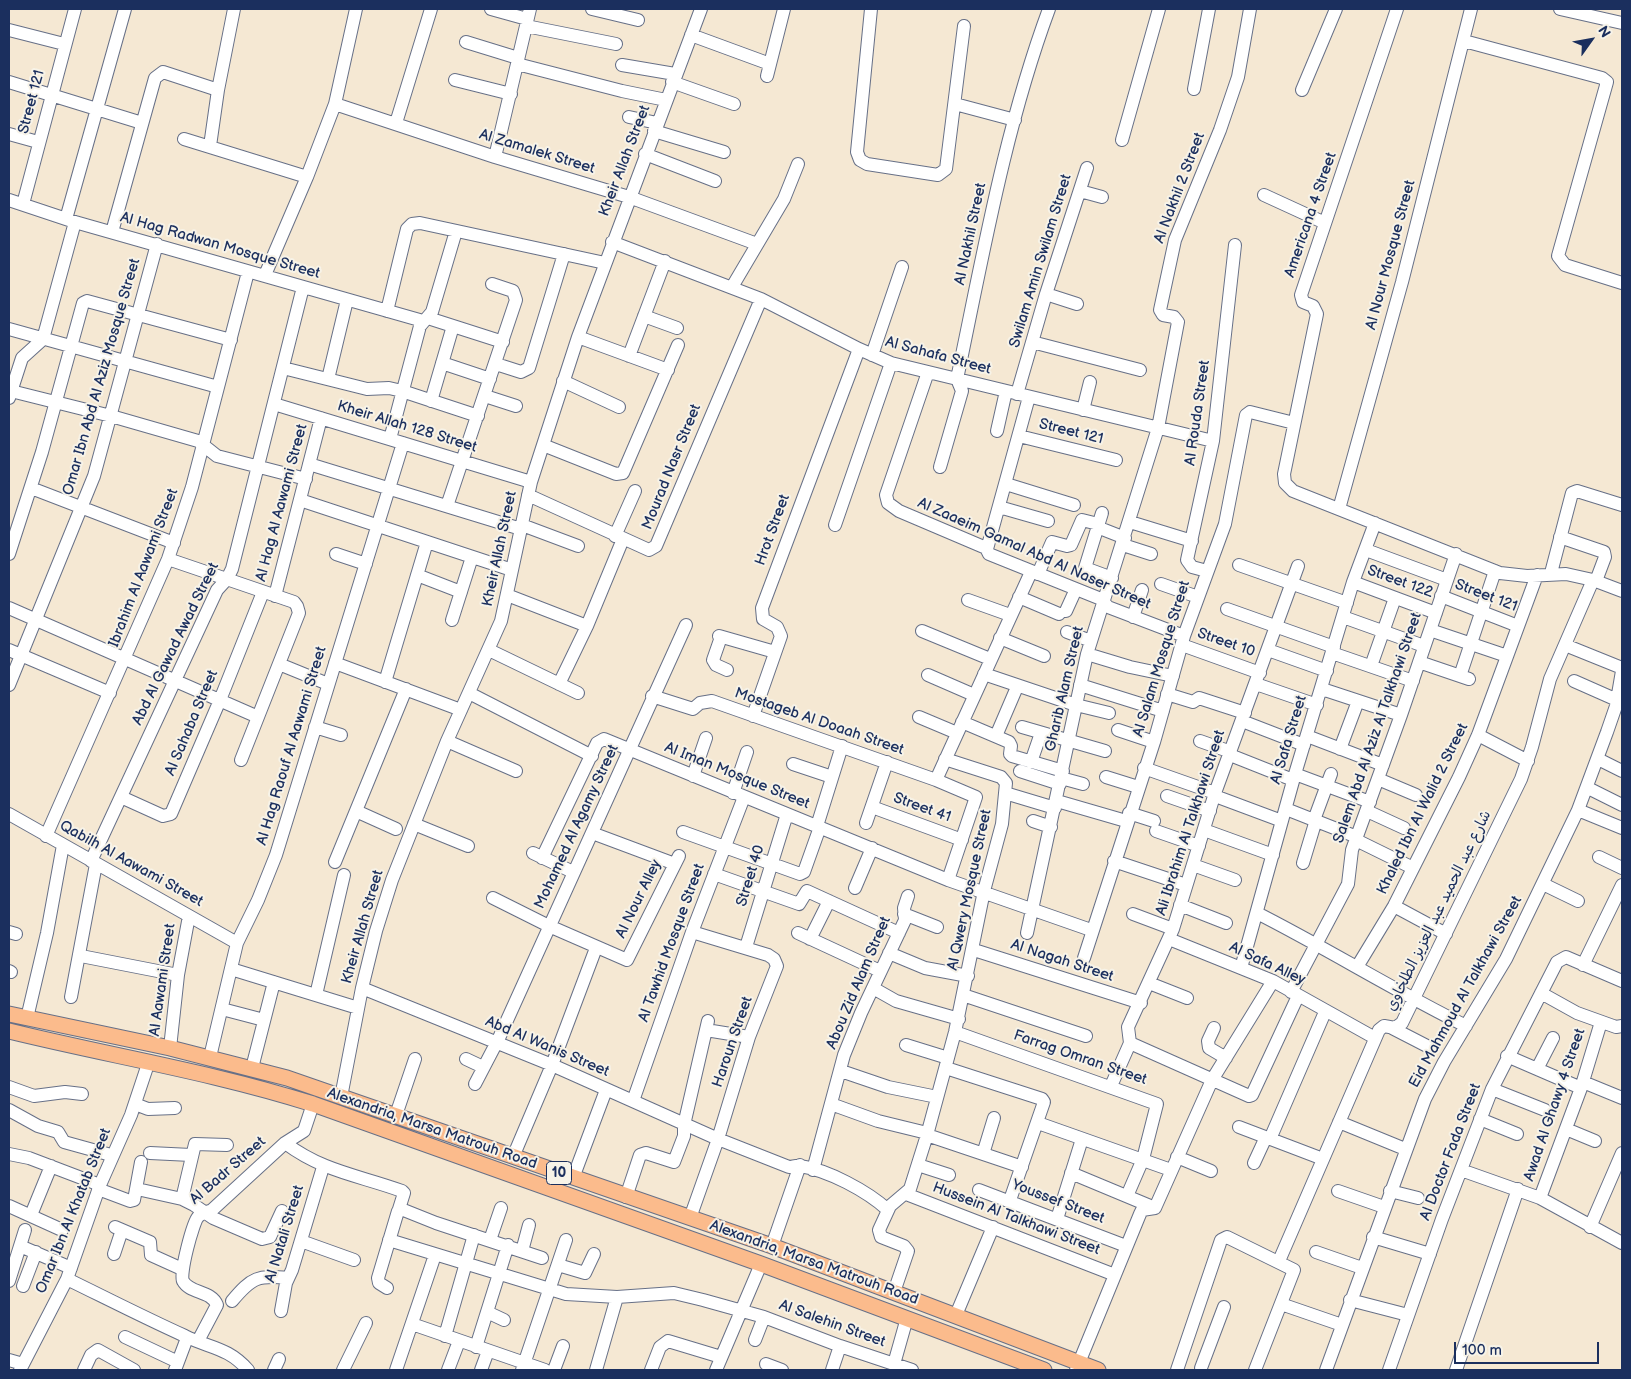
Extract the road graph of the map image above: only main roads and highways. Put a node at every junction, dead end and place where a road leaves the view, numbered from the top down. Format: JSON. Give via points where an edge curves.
{"nodes":[{"id":1,"x":9,"y":1014,"type":"edge"},
{"id":2,"x":9,"y":1031,"type":"edge"},
{"id":3,"x":1078,"y":1366,"type":"edge"},
{"id":4,"x":1044,"y":1370,"type":"edge"},
{"id":5,"x":1098,"y":1370,"type":"edge"}],
"edges":[{"from":1,"to":3,"type":"main road","name":"Alexandria, Marsa Matrouh Road","number":"10","via":[[210,1057],[396,1115],[772,1246],[956,1315]]},
{"from":2,"to":4,"type":"main road","name":"Alexandria, Marsa Matrouh Road","number":"10","via":[[249,1084],[313,1104],[761,1264]]},
{"from":3,"to":5,"type":"main road","name":"Alexandria, Marsa Matrouh Road","number":"10"}]}
